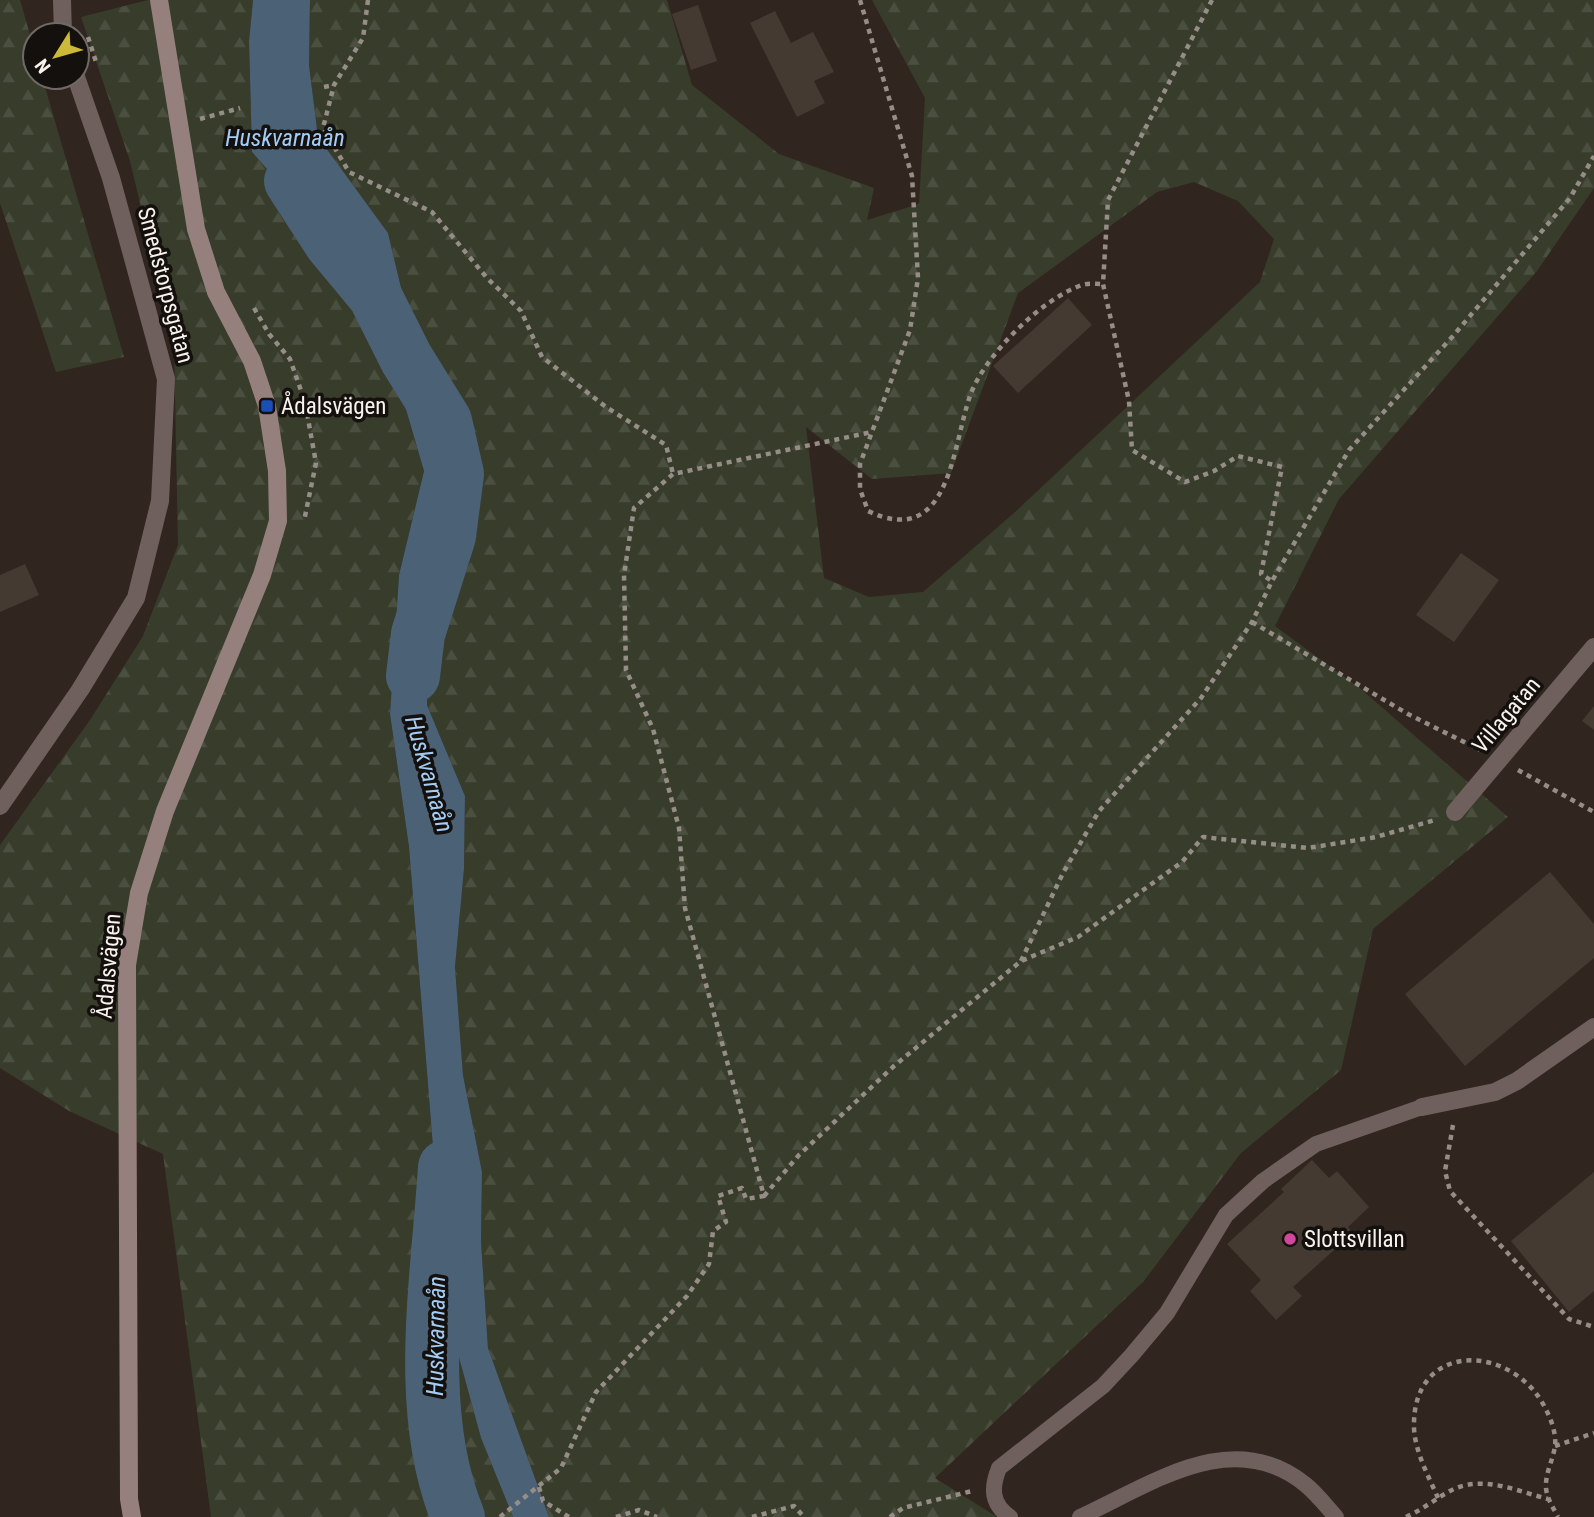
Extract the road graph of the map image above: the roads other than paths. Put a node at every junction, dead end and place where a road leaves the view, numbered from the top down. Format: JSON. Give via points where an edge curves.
{"nodes":[{"id":1,"x":62,"y":0,"type":"edge"},
{"id":2,"x":159,"y":0,"type":"edge"},
{"id":3,"x":63,"y":21,"type":"edge"},
{"id":4,"x":81,"y":91,"type":"edge"},
{"id":5,"x":1594,"y":647,"type":"edge"},
{"id":6,"x":0,"y":806,"type":"edge"},
{"id":7,"x":1455,"y":812,"type":"road end"},
{"id":8,"x":1594,"y":1027,"type":"edge"},
{"id":9,"x":1422,"y":1107,"type":"joint"},
{"id":10,"x":132,"y":1517,"type":"edge"},
{"id":11,"x":1010,"y":1517,"type":"edge"},
{"id":12,"x":1080,"y":1517,"type":"edge"},
{"id":13,"x":1336,"y":1517,"type":"edge"}],
"edges":[{"from":1,"to":3,"type":"street"},
{"from":2,"to":10,"type":"main road","name":"Ådalsvägen","via":[[196,229],[216,292],[252,361],[267,406],[277,471],[278,521],[262,575],[165,811],[139,893],[127,965]]},
{"from":4,"to":6,"type":"street","name":"Smedstorpsgatan","via":[[111,178],[166,379],[160,501],[136,598]]},
{"from":5,"to":7,"type":"street","name":"Villagatan","via":[[1506,763]]},
{"from":8,"to":9,"type":"street","via":[[1494,1092]]},
{"from":9,"to":11,"type":"lane","via":[[1316,1144],[1226,1214],[1167,1313],[1131,1356],[1102,1386],[999,1468],[992,1486],[998,1509]]},
{"from":12,"to":13,"type":"lane","via":[[1208,1460],[1244,1458],[1272,1465],[1306,1485]]}]}
